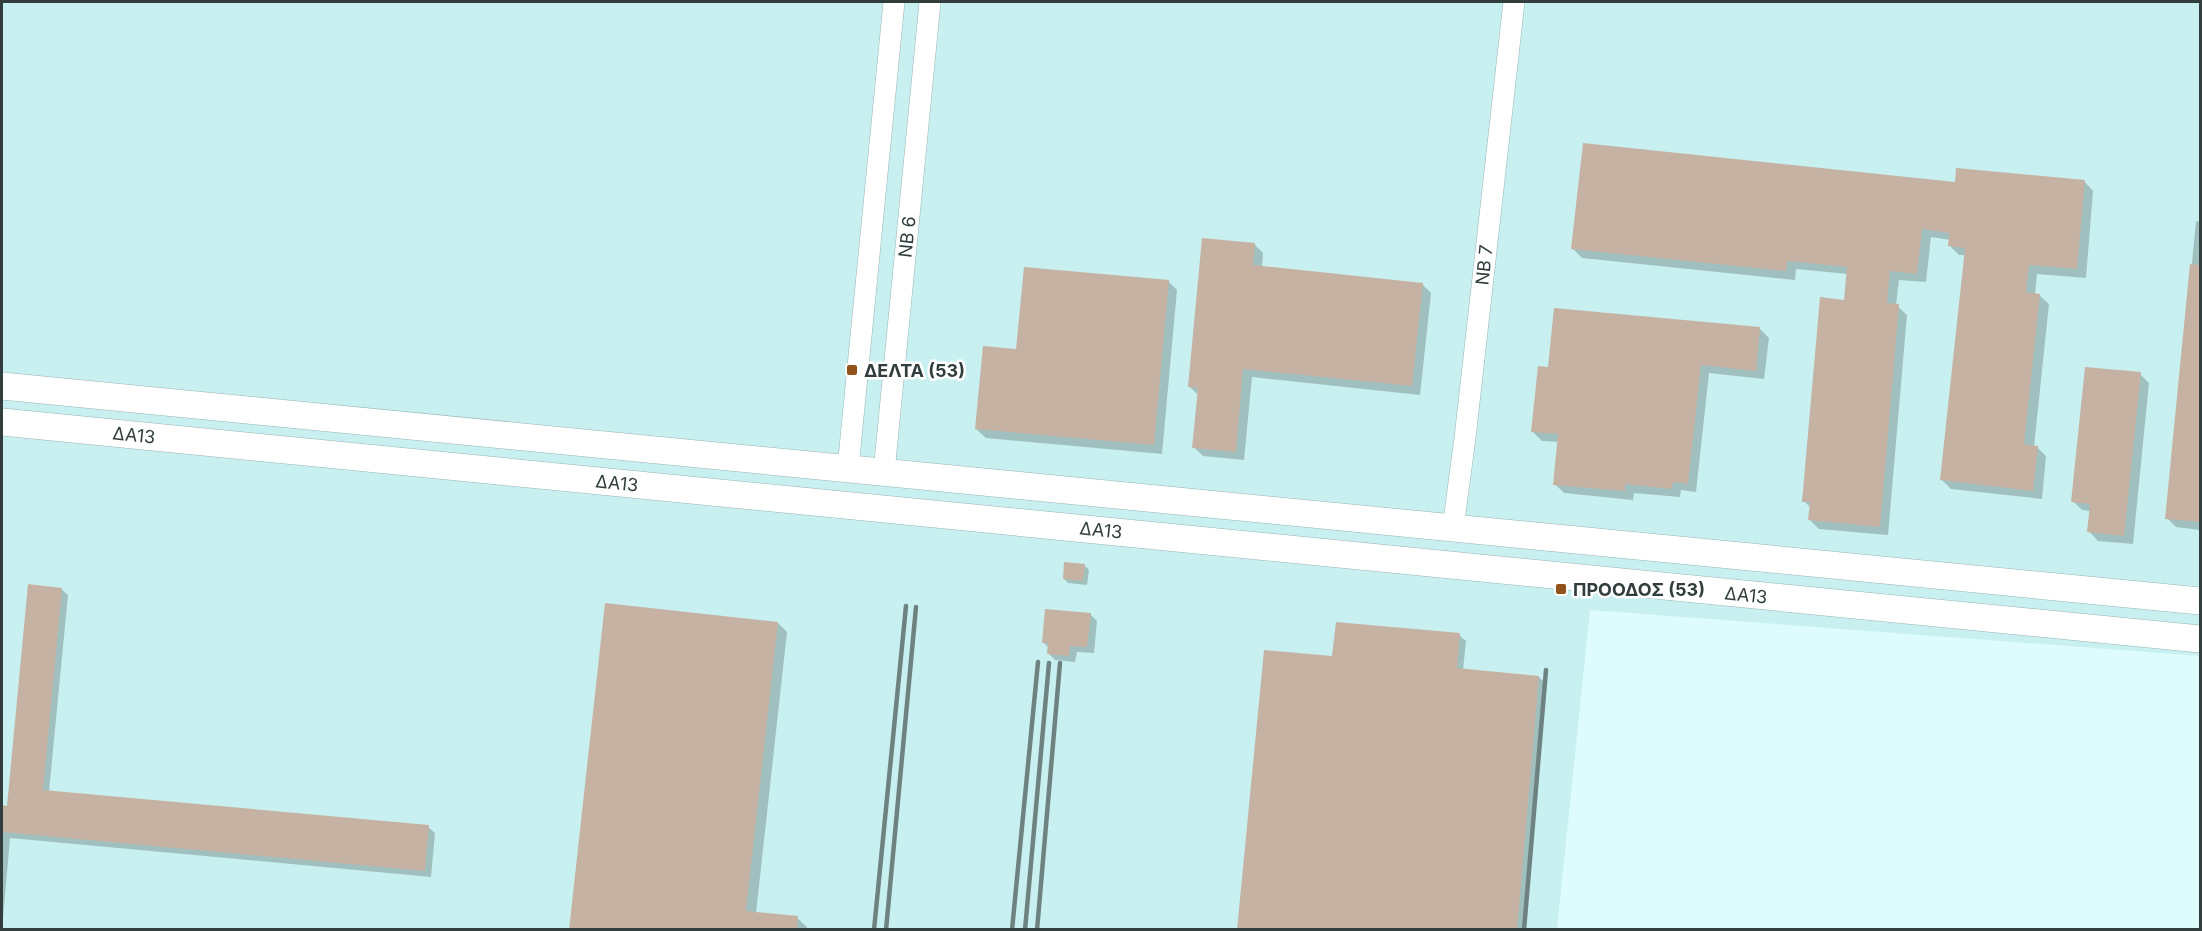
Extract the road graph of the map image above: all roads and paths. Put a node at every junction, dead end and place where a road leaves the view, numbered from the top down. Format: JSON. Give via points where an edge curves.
{"nodes":[{"id":1,"x":894,"y":2,"type":"edge"},
{"id":2,"x":930,"y":2,"type":"edge"},
{"id":3,"x":1514,"y":2,"type":"edge"},
{"id":4,"x":2,"y":386,"type":"edge"},
{"id":5,"x":2,"y":423,"type":"edge"},
{"id":6,"x":848,"y":468,"type":"junction"},
{"id":7,"x":884,"y":472,"type":"junction"},
{"id":8,"x":861,"y":506,"type":"junction"},
{"id":9,"x":1453,"y":528,"type":"junction"},
{"id":10,"x":1449,"y":567,"type":"junction"},
{"id":11,"x":2200,"y":601,"type":"edge"},
{"id":12,"x":2200,"y":639,"type":"edge"}],
"edges":[{"from":1,"to":6,"type":"street","name":"ΝΒ 6"},
{"from":2,"to":7,"type":"street","name":"ΝΒ 6"},
{"from":3,"to":9,"type":"street","name":"ΝΒ 7"},
{"from":4,"to":6,"type":"street","name":"ΔΑ13"},
{"from":5,"to":8,"type":"street","name":"ΔΑ13"},
{"from":6,"to":7,"type":"street","name":"ΔΑ13"},
{"from":6,"to":8,"type":"street"},
{"from":7,"to":8,"type":"street"},
{"from":7,"to":9,"type":"street","name":"ΔΑ13"},
{"from":8,"to":10,"type":"street","name":"ΔΑ13"},
{"from":9,"to":10,"type":"street"},
{"from":9,"to":11,"type":"street","name":"ΔΑ13"},
{"from":10,"to":12,"type":"street","name":"ΔΑ13"}]}
